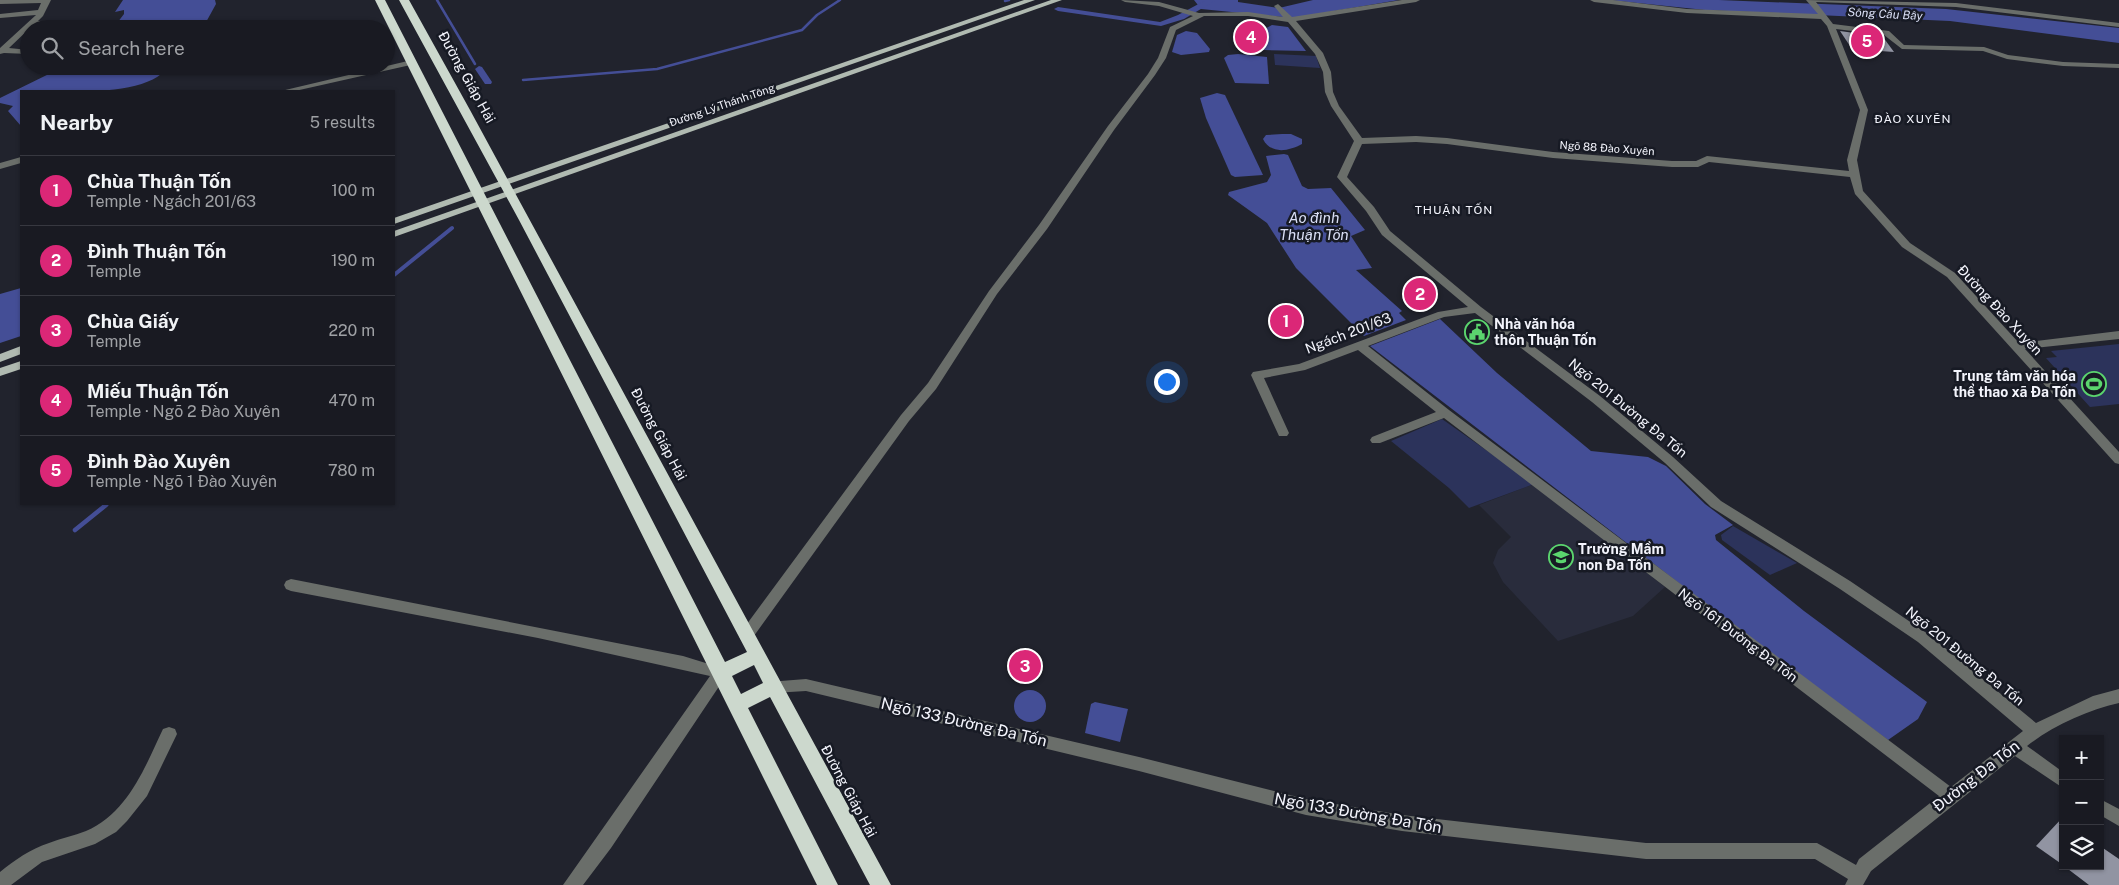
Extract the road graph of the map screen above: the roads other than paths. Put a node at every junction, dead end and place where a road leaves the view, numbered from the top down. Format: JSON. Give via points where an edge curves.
{"nodes":[{"id":1,"x":47,"y":0,"type":"edge"},
{"id":2,"x":380,"y":0,"type":"edge"},
{"id":3,"x":404,"y":0,"type":"edge"},
{"id":4,"x":1031,"y":0,"type":"edge"},
{"id":5,"x":1058,"y":0,"type":"edge"},
{"id":6,"x":1125,"y":0,"type":"edge"},
{"id":7,"x":1416,"y":0,"type":"edge"},
{"id":8,"x":1594,"y":0,"type":"edge"},
{"id":9,"x":1811,"y":1,"type":"edge"},
{"id":10,"x":0,"y":2,"type":"edge"},
{"id":11,"x":1956,"y":3,"type":"edge"},
{"id":12,"x":1278,"y":6,"type":"dead end"},
{"id":13,"x":41,"y":12,"type":"junction"},
{"id":14,"x":1196,"y":15,"type":"junction"},
{"id":15,"x":0,"y":16,"type":"edge"},
{"id":16,"x":1290,"y":19,"type":"junction"},
{"id":17,"x":34,"y":20,"type":"edge"},
{"id":18,"x":395,"y":20,"type":"edge"},
{"id":19,"x":395,"y":21,"type":"edge"},
{"id":20,"x":1828,"y":21,"type":"junction"},
{"id":21,"x":2119,"y":25,"type":"edge"},
{"id":22,"x":20,"y":34,"type":"edge"},
{"id":23,"x":1,"y":50,"type":"edge"},
{"id":24,"x":20,"y":51,"type":"edge"},
{"id":25,"x":418,"y":52,"type":"junction"},
{"id":26,"x":395,"y":59,"type":"edge"},
{"id":27,"x":2119,"y":66,"type":"edge"},
{"id":28,"x":340,"y":75,"type":"edge"},
{"id":29,"x":288,"y":90,"type":"edge"},
{"id":30,"x":1359,"y":141,"type":"junction"},
{"id":31,"x":20,"y":160,"type":"edge"},
{"id":32,"x":0,"y":166,"type":"edge"},
{"id":33,"x":1852,"y":174,"type":"junction"},
{"id":34,"x":508,"y":188,"type":"junction"},
{"id":35,"x":480,"y":197,"type":"junction"},
{"id":36,"x":395,"y":221,"type":"edge"},
{"id":37,"x":395,"y":234,"type":"edge"},
{"id":38,"x":1478,"y":309,"type":"junction"},
{"id":39,"x":2119,"y":335,"type":"edge"},
{"id":40,"x":1359,"y":345,"type":"junction"},
{"id":41,"x":2015,"y":347,"type":"junction"},
{"id":42,"x":20,"y":350,"type":"edge"},
{"id":43,"x":0,"y":358,"type":"edge"},
{"id":44,"x":20,"y":365,"type":"edge"},
{"id":45,"x":0,"y":372,"type":"edge"},
{"id":46,"x":1445,"y":413,"type":"junction"},
{"id":47,"x":1283,"y":433,"type":"dead end"},
{"id":48,"x":1376,"y":440,"type":"dead end"},
{"id":49,"x":2119,"y":460,"type":"edge"},
{"id":50,"x":291,"y":585,"type":"dead end"},
{"id":51,"x":746,"y":636,"type":"junction"},
{"id":52,"x":756,"y":656,"type":"junction"},
{"id":53,"x":720,"y":672,"type":"junction"},
{"id":54,"x":773,"y":687,"type":"junction"},
{"id":55,"x":2119,"y":696,"type":"edge"},
{"id":56,"x":736,"y":705,"type":"junction"},
{"id":57,"x":2034,"y":731,"type":"junction"},
{"id":58,"x":169,"y":734,"type":"dead end"},
{"id":59,"x":2014,"y":746,"type":"junction"},
{"id":60,"x":2062,"y":780,"type":"edge"},
{"id":61,"x":1951,"y":796,"type":"junction"},
{"id":62,"x":2104,"y":809,"type":"edge"},
{"id":63,"x":2119,"y":818,"type":"edge"},
{"id":64,"x":1856,"y":880,"type":"edge"},
{"id":65,"x":0,"y":883,"type":"edge"},
{"id":66,"x":572,"y":885,"type":"edge"},
{"id":67,"x":828,"y":885,"type":"edge"},
{"id":68,"x":880,"y":885,"type":"edge"}],
"edges":[{"from":1,"to":10,"type":"street"},
{"from":1,"to":13,"type":"street"},
{"from":2,"to":18,"type":"highway","name":"Đường Giáp Hải"},
{"from":3,"to":25,"type":"highway","name":"Đường Giáp Hải"},
{"from":4,"to":34,"type":"main road","name":"Đường Lý Thánh Tông"},
{"from":5,"to":34,"type":"main road","name":"Đường Lý Thánh Tông"},
{"from":6,"to":14,"type":"street","via":[[1159,4]]},
{"from":7,"to":16,"type":"street"},
{"from":8,"to":20,"type":"street","via":[[1686,11]]},
{"from":9,"to":11,"type":"street"},
{"from":9,"to":20,"type":"street","name":"Đường Đào Xuyên"},
{"from":11,"to":21,"type":"street"},
{"from":12,"to":16,"type":"street"},
{"from":13,"to":15,"type":"street"},
{"from":13,"to":17,"type":"street"},
{"from":14,"to":16,"type":"street","via":[[1232,13]]},
{"from":14,"to":51,"type":"street","via":[[1173,29],[1162,58],[1151,75],[993,293],[932,386],[905,418]]},
{"from":16,"to":30,"type":"street","via":[[1322,59],[1335,106]]},
{"from":19,"to":25,"type":"highway","name":"Đường Giáp Hải"},
{"from":20,"to":27,"type":"street","via":[[1886,33],[1902,47],[1984,49],[2007,58]]},
{"from":20,"to":33,"type":"street","name":"Đường Đào Xuyên","via":[[1864,110],[1852,160]]},
{"from":22,"to":23,"type":"street"},
{"from":23,"to":24,"type":"street"},
{"from":25,"to":26,"type":"street"},
{"from":25,"to":34,"type":"highway","name":"Đường Giáp Hải"},
{"from":25,"to":35,"type":"highway","name":"Đường Giáp Hải"},
{"from":28,"to":29,"type":"street"},
{"from":30,"to":33,"type":"street","name":"Ngõ 88 Đào Xuyên","via":[[1447,140],[1592,158],[1680,164],[1698,164],[1707,159]]},
{"from":30,"to":38,"type":"street","name":"Ngõ 201 Đường Đa Tốn","via":[[1342,177],[1386,233]]},
{"from":31,"to":32,"type":"street"},
{"from":33,"to":41,"type":"street","name":"Đường Đào Xuyên","via":[[1858,192],[1897,237],[1950,275]]},
{"from":34,"to":35,"type":"main road","name":"Đường Lý Thánh Tông"},
{"from":34,"to":51,"type":"highway","name":"Đường Giáp Hải"},
{"from":35,"to":36,"type":"main road","name":"Đường Lý Thánh Tông"},
{"from":35,"to":37,"type":"main road","name":"Đường Lý Thánh Tông"},
{"from":35,"to":53,"type":"highway","name":"Đường Giáp Hải"},
{"from":38,"to":40,"type":"street","name":"Ngách 201/63","via":[[1442,314]]},
{"from":38,"to":57,"type":"street","name":"Ngõ 201 Đường Đa Tốn","via":[[1596,399],[1716,504],[1846,585],[1922,638]]},
{"from":39,"to":41,"type":"street"},
{"from":40,"to":46,"type":"street","name":"Ngõ 161 Đường Đa Tốn"},
{"from":40,"to":47,"type":"street","name":"Ngách 201/63","via":[[1301,367],[1257,375]]},
{"from":41,"to":49,"type":"street","name":"Đường Đào Xuyên"},
{"from":42,"to":43,"type":"main road"},
{"from":44,"to":45,"type":"main road"},
{"from":46,"to":48,"type":"street"},
{"from":46,"to":61,"type":"street","name":"Ngõ 161 Đường Đa Tốn"},
{"from":50,"to":53,"type":"street","via":[[558,635]]},
{"from":51,"to":52,"type":"highway","name":"Đường Giáp Hải"},
{"from":52,"to":53,"type":"highway"},
{"from":52,"to":54,"type":"highway","name":"Đường Giáp Hải"},
{"from":53,"to":56,"type":"highway","name":"Đường Giáp Hải"},
{"from":53,"to":66,"type":"street","via":[[605,842]]},
{"from":54,"to":56,"type":"highway"},
{"from":54,"to":64,"type":"street","name":"Ngõ 133 Đường Đa Tốn","via":[[806,685],[825,689],[1306,807],[1402,823],[1637,850],[1817,851]]},
{"from":54,"to":68,"type":"highway","name":"Đường Giáp Hải"},
{"from":55,"to":57,"type":"street","name":"Đường Đa Tốn","via":[[2098,701]]},
{"from":56,"to":67,"type":"highway","name":"Đường Giáp Hải"},
{"from":57,"to":59,"type":"street","name":"Đường Đa Tốn"},
{"from":58,"to":65,"type":"street","via":[[148,780],[120,817],[97,835],[41,854]]},
{"from":59,"to":60,"type":"street"},
{"from":59,"to":61,"type":"street","name":"Đường Đa Tốn"},
{"from":61,"to":64,"type":"street","name":"Đường Đa Tốn","via":[[1864,865]]},
{"from":62,"to":63,"type":"street"}]}
